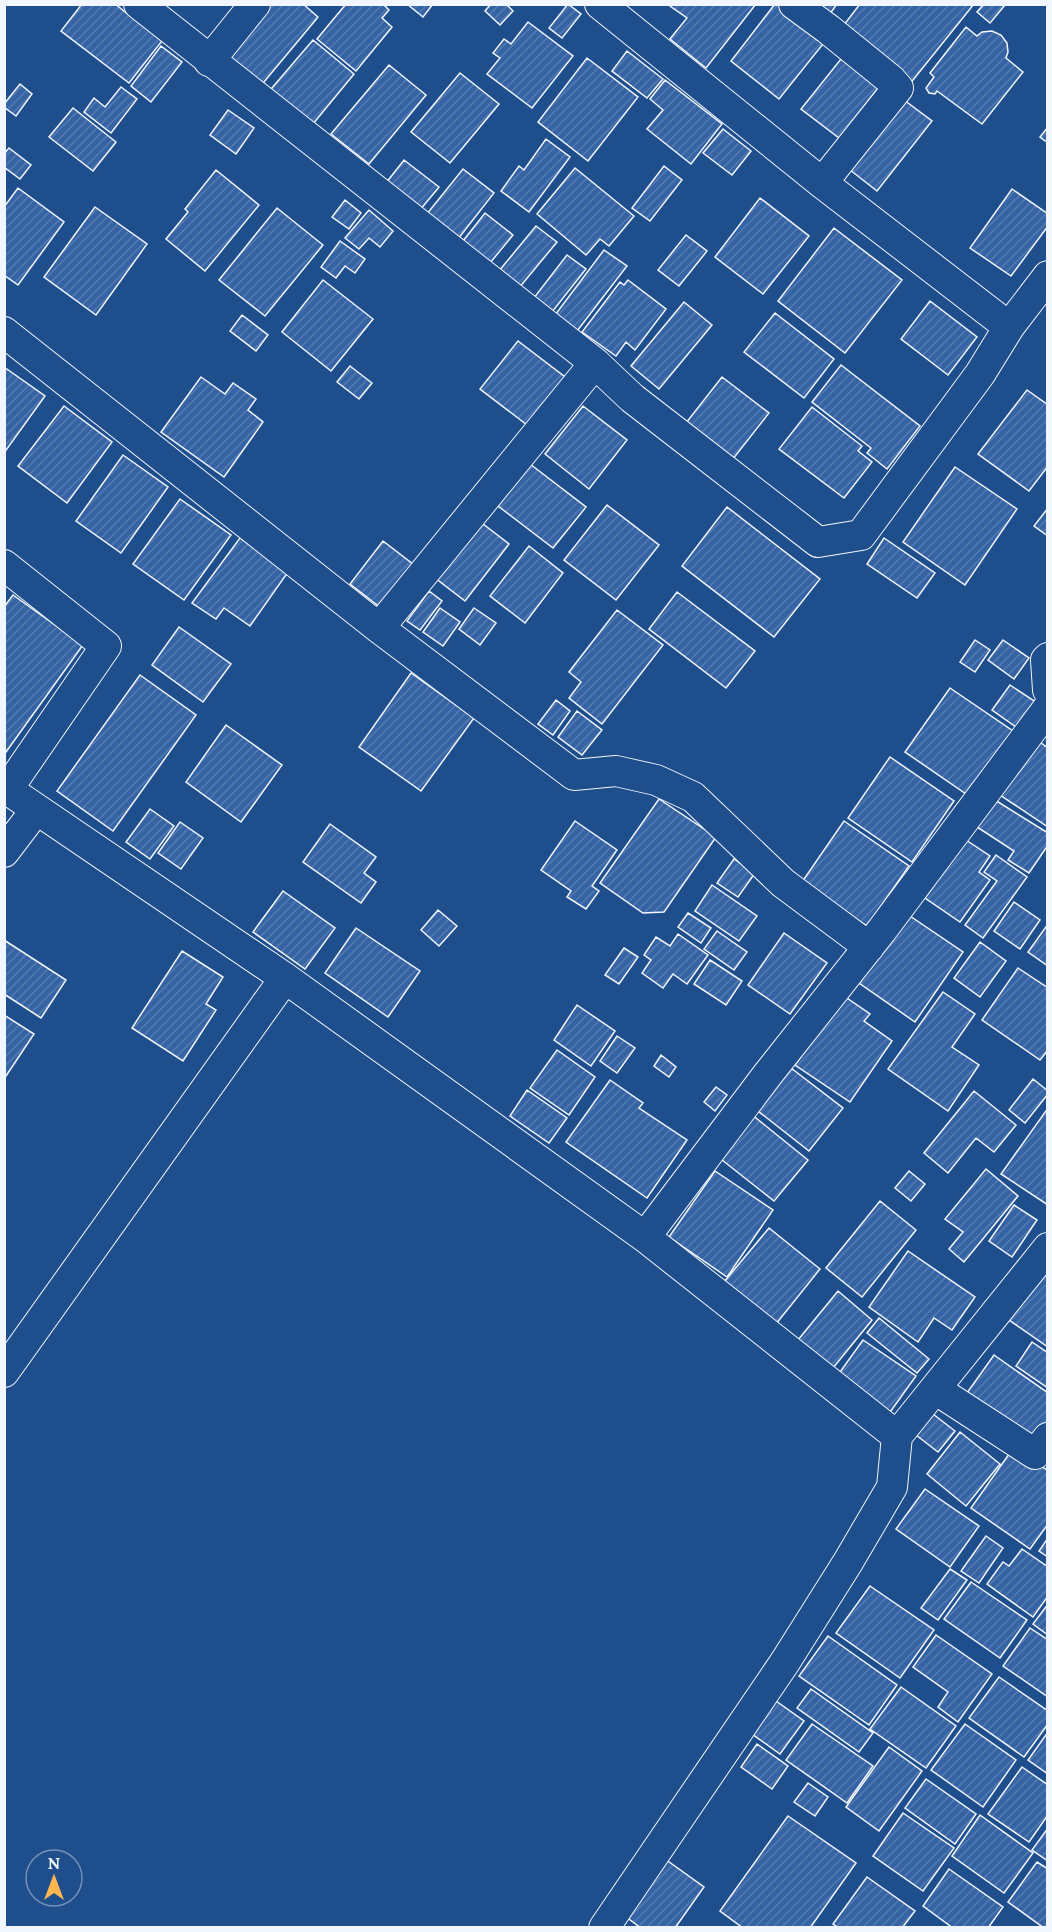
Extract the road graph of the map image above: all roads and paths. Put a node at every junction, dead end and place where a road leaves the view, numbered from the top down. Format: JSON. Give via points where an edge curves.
{"nodes":[{"id":1,"x":139,"y":4,"type":"edge"},
{"id":2,"x":255,"y":4,"type":"edge"},
{"id":3,"x":600,"y":4,"type":"edge"},
{"id":4,"x":794,"y":4,"type":"edge"},
{"id":5,"x":209,"y":61,"type":"junction"},
{"id":6,"x":822,"y":183,"type":"junction"},
{"id":7,"x":1047,"y":276,"type":"edge"},
{"id":8,"x":1009,"y":327,"type":"junction"},
{"id":9,"x":4,"y":333,"type":"edge"},
{"id":10,"x":595,"y":363,"type":"junction"},
{"id":11,"x":4,"y":565,"type":"edge"},
{"id":12,"x":379,"y":628,"type":"junction"},
{"id":13,"x":1047,"y":658,"type":"edge"},
{"id":14,"x":1047,"y":690,"type":"edge"},
{"id":15,"x":1047,"y":708,"type":"edge"},
{"id":16,"x":6,"y":788,"type":"edge"},
{"id":17,"x":36,"y":810,"type":"junction"},
{"id":18,"x":4,"y":852,"type":"edge"},
{"id":19,"x":869,"y":947,"type":"junction"},
{"id":20,"x":285,"y":978,"type":"junction"},
{"id":21,"x":645,"y":1237,"type":"junction"},
{"id":22,"x":1047,"y":1248,"type":"edge"},
{"id":23,"x":4,"y":1372,"type":"edge"},
{"id":24,"x":935,"y":1389,"type":"junction"},
{"id":25,"x":897,"y":1436,"type":"junction"},
{"id":26,"x":1047,"y":1438,"type":"edge"},
{"id":27,"x":604,"y":1928,"type":"edge"}],
"edges":[{"from":1,"to":5,"type":"street"},
{"from":2,"to":5,"type":"street"},
{"from":3,"to":6,"type":"street"},
{"from":4,"to":6,"type":"street","via":[[898,88]]},
{"from":5,"to":10,"type":"street"},
{"from":6,"to":8,"type":"street"},
{"from":7,"to":8,"type":"street"},
{"from":8,"to":10,"type":"street","via":[[980,374],[861,536],[818,542],[632,398]]},
{"from":9,"to":12,"type":"street"},
{"from":10,"to":12,"type":"street"},
{"from":11,"to":16,"type":"street","via":[[106,646]]},
{"from":12,"to":19,"type":"street","via":[[574,775],[616,771],[656,780],[693,797],[783,883]]},
{"from":13,"to":14,"type":"street"},
{"from":15,"to":19,"type":"street"},
{"from":16,"to":17,"type":"street"},
{"from":17,"to":18,"type":"street"},
{"from":17,"to":20,"type":"street"},
{"from":19,"to":21,"type":"street"},
{"from":20,"to":21,"type":"street"},
{"from":20,"to":23,"type":"street"},
{"from":21,"to":25,"type":"street"},
{"from":22,"to":24,"type":"street"},
{"from":24,"to":25,"type":"street"},
{"from":24,"to":26,"type":"street","via":[[1035,1454]]},
{"from":25,"to":27,"type":"street","via":[[892,1488],[848,1562],[785,1662]]}]}
